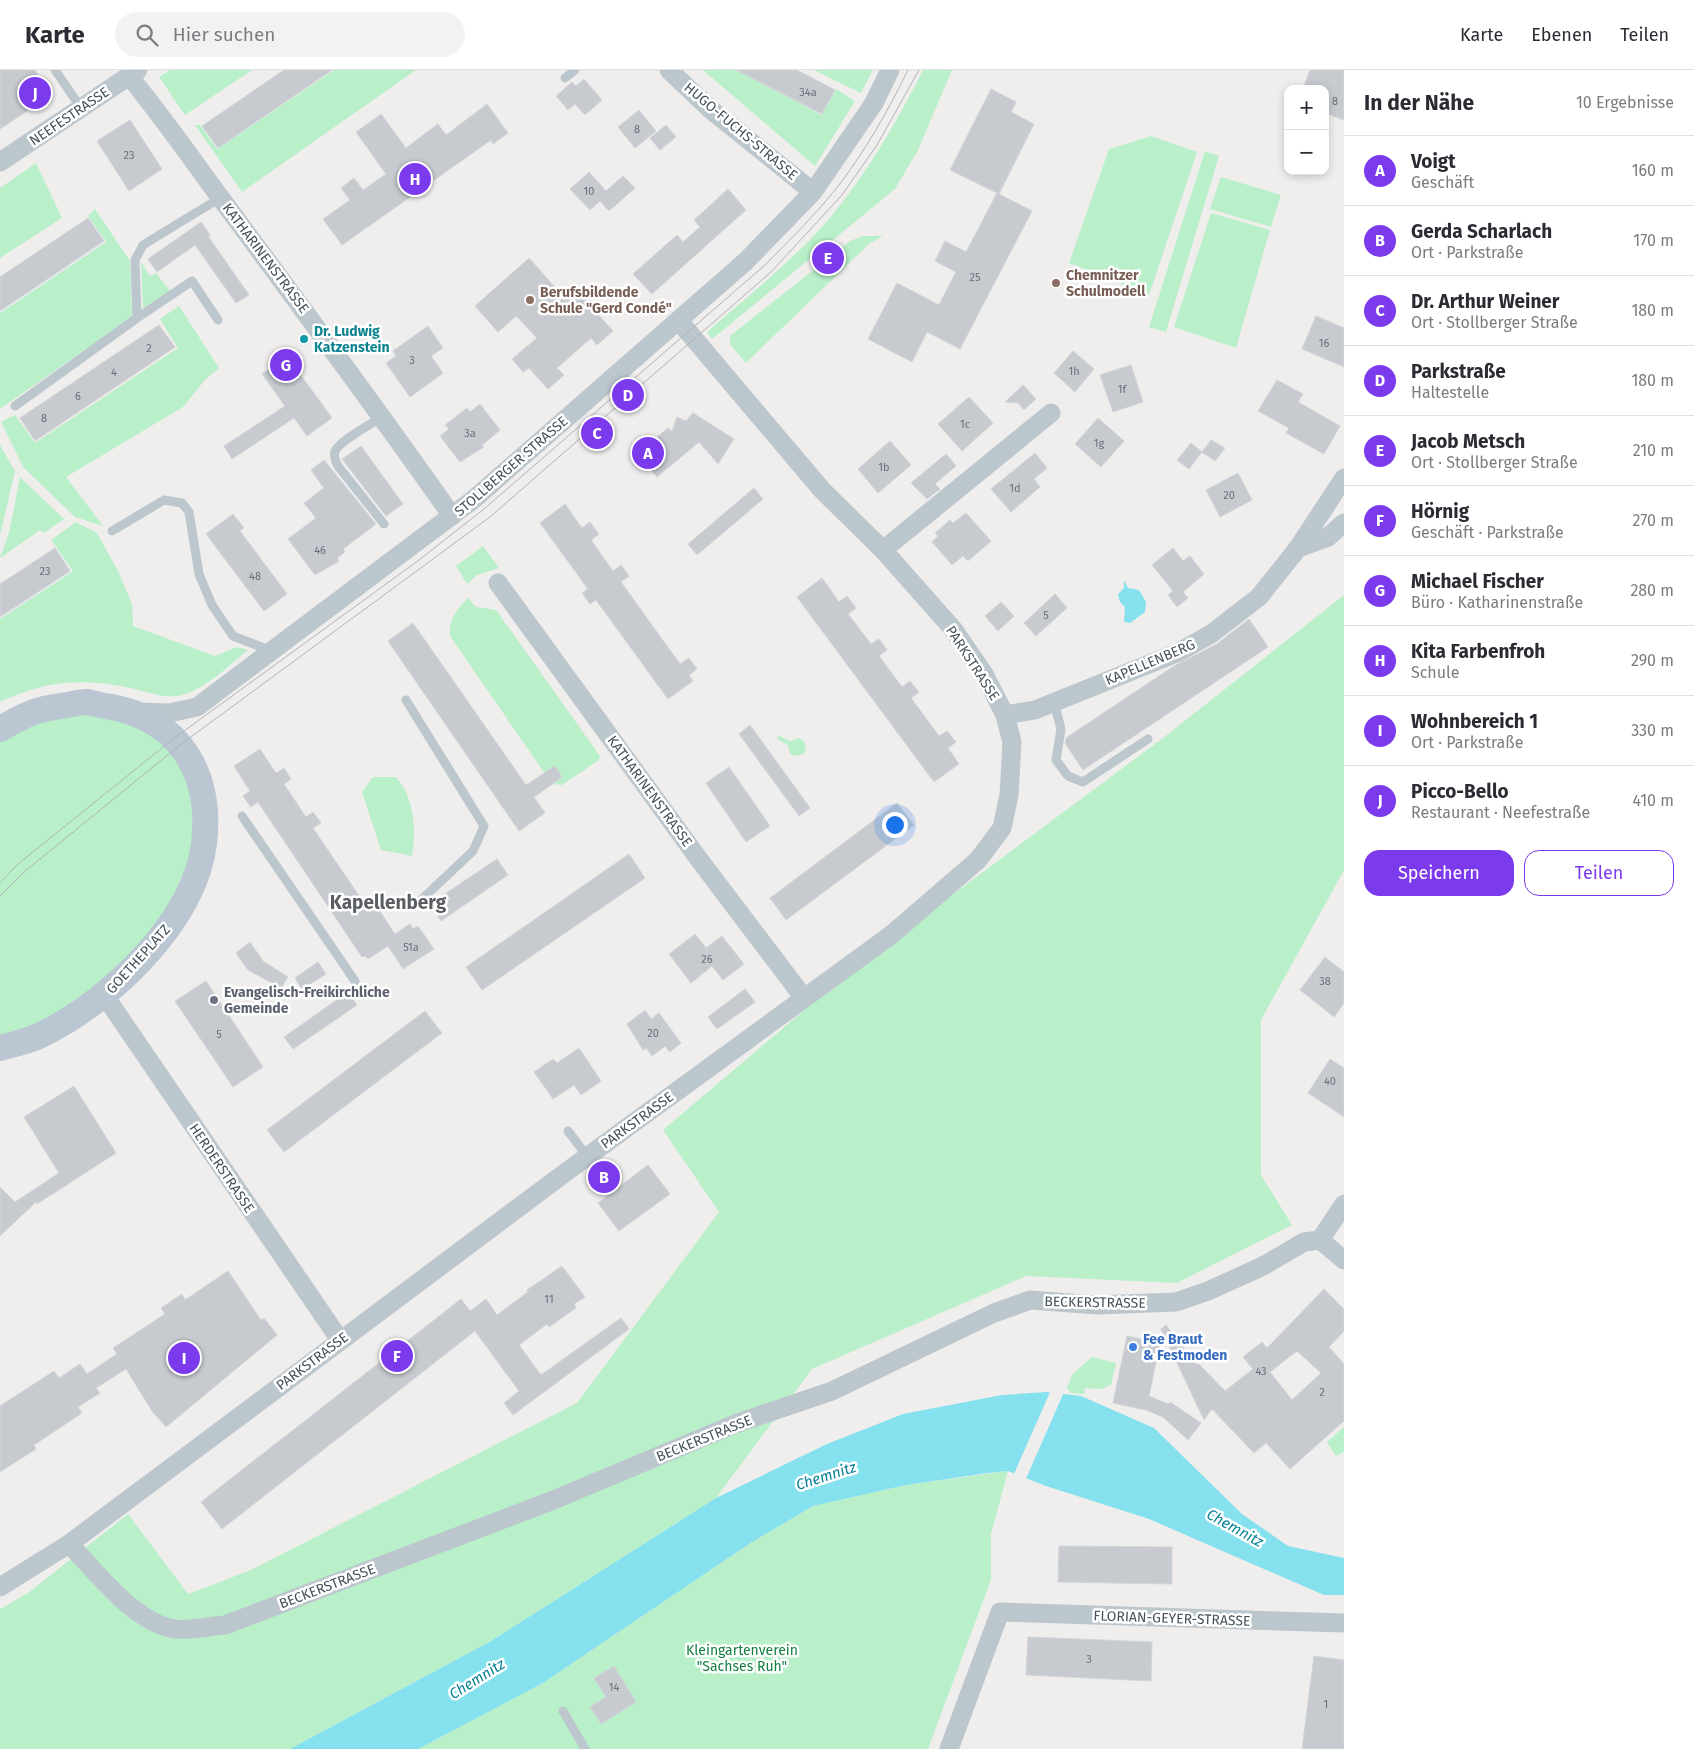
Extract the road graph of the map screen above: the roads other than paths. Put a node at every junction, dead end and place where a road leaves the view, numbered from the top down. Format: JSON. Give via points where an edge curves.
{"nodes":[{"id":1,"x":56,"y":70,"type":"edge"},
{"id":2,"x":575,"y":70,"type":"edge"},
{"id":3,"x":669,"y":70,"type":"edge"},
{"id":4,"x":890,"y":70,"type":"edge"},
{"id":5,"x":133,"y":73,"type":"edge"},
{"id":6,"x":565,"y":78,"type":"dead end"},
{"id":7,"x":81,"y":108,"type":"junction"},
{"id":8,"x":0,"y":162,"type":"edge"},
{"id":9,"x":813,"y":192,"type":"junction"},
{"id":10,"x":220,"y":198,"type":"junction"},
{"id":11,"x":137,"y":318,"type":"junction"},
{"id":12,"x":218,"y":320,"type":"dead end"},
{"id":13,"x":679,"y":320,"type":"junction"},
{"id":14,"x":15,"y":406,"type":"dead end"},
{"id":15,"x":1051,"y":413,"type":"dead end"},
{"id":16,"x":382,"y":417,"type":"junction"},
{"id":17,"x":1344,"y":478,"type":"edge"},
{"id":18,"x":452,"y":516,"type":"junction"},
{"id":19,"x":1344,"y":523,"type":"edge"},
{"id":20,"x":384,"y":524,"type":"dead end"},
{"id":21,"x":112,"y":532,"type":"dead end"},
{"id":22,"x":1298,"y":548,"type":"junction"},
{"id":23,"x":883,"y":550,"type":"junction"},
{"id":24,"x":498,"y":583,"type":"dead end"},
{"id":25,"x":273,"y":652,"type":"junction"},
{"id":26,"x":406,"y":700,"type":"dead end"},
{"id":27,"x":1054,"y":702,"type":"junction"},
{"id":28,"x":131,"y":711,"type":"junction"},
{"id":29,"x":1005,"y":715,"type":"junction"},
{"id":30,"x":0,"y":729,"type":"edge"},
{"id":31,"x":1148,"y":739,"type":"dead end"},
{"id":32,"x":242,"y":816,"type":"dead end"},
{"id":33,"x":420,"y":901,"type":"dead end"},
{"id":34,"x":355,"y":981,"type":"dead end"},
{"id":35,"x":105,"y":996,"type":"junction"},
{"id":36,"x":804,"y":998,"type":"junction"},
{"id":37,"x":0,"y":1048,"type":"edge"},
{"id":38,"x":568,"y":1131,"type":"dead end"},
{"id":39,"x":587,"y":1156,"type":"junction"},
{"id":40,"x":1344,"y":1204,"type":"edge"},
{"id":41,"x":1320,"y":1240,"type":"junction"},
{"id":42,"x":1344,"y":1260,"type":"edge"},
{"id":43,"x":340,"y":1340,"type":"junction"},
{"id":44,"x":69,"y":1544,"type":"junction"},
{"id":45,"x":0,"y":1587,"type":"edge"},
{"id":46,"x":1344,"y":1623,"type":"edge"},
{"id":47,"x":563,"y":1711,"type":"dead end"},
{"id":48,"x":585,"y":1749,"type":"edge"},
{"id":49,"x":950,"y":1749,"type":"edge"}],
"edges":[{"from":1,"to":7,"type":"lane"},
{"from":2,"to":6,"type":"lane"},
{"from":3,"to":9,"type":"street","name":"HUGO-FUCHS-STRASSE","via":[[710,109]]},
{"from":4,"to":9,"type":"street","name":"STOLLBERGER STRASSE","via":[[874,103]]},
{"from":5,"to":7,"type":"street","name":"NEEFESTRASSE"},
{"from":5,"to":10,"type":"street","name":"KATHARINENSTRASSE"},
{"from":7,"to":8,"type":"street","name":"NEEFESTRASSE"},
{"from":9,"to":13,"type":"street","name":"STOLLBERGER STRASSE","via":[[746,262]]},
{"from":10,"to":11,"type":"lane","via":[[143,245],[135,260]]},
{"from":10,"to":16,"type":"street","name":"KATHARINENSTRASSE"},
{"from":11,"to":12,"type":"lane","via":[[192,281]]},
{"from":11,"to":14,"type":"lane"},
{"from":13,"to":18,"type":"street","name":"STOLLBERGER STRASSE"},
{"from":13,"to":23,"type":"street","name":"PARKSTRASSE","via":[[822,490]]},
{"from":15,"to":23,"type":"street"},
{"from":16,"to":18,"type":"street","name":"KATHARINENSTRASSE"},
{"from":16,"to":20,"type":"lane","via":[[343,443],[335,450],[334,457]]},
{"from":17,"to":22,"type":"street","name":"KAPELLENBERG"},
{"from":18,"to":25,"type":"street","name":"STOLLBERGER STRASSE"},
{"from":19,"to":22,"type":"street","via":[[1328,537]]},
{"from":21,"to":25,"type":"lane","via":[[164,500],[182,502],[189,512],[198,574],[212,605],[233,636]]},
{"from":22,"to":27,"type":"street","name":"KAPELLENBERG","via":[[1258,596],[1211,634],[1179,652]]},
{"from":23,"to":29,"type":"street","name":"PARKSTRASSE","via":[[953,629],[984,674]]},
{"from":24,"to":36,"type":"street","name":"KATHARINENSTRASSE"},
{"from":25,"to":28,"type":"street","name":"STOLLBERGER STRASSE","via":[[197,707],[169,713]]},
{"from":26,"to":33,"type":"lane","via":[[484,826],[474,851]]},
{"from":27,"to":29,"type":"street","name":"KAPELLENBERG","via":[[1035,710]]},
{"from":27,"to":31,"type":"lane","via":[[1061,729],[1056,760],[1068,776],[1083,782]]},
{"from":28,"to":30,"type":"main road","name":"GOETHEPLATZ","via":[[85,702],[34,712]]},
{"from":28,"to":35,"type":"main road","name":"GOETHEPLATZ","via":[[159,727],[180,745],[194,764],[204,800],[204,846],[184,903],[162,935]]},
{"from":29,"to":36,"type":"street","name":"PARKSTRASSE","via":[[1012,742],[1009,795],[1002,828],[978,860],[891,935]]},
{"from":32,"to":34,"type":"lane"},
{"from":35,"to":37,"type":"main road","name":"GOETHEPLATZ","via":[[41,1035]]},
{"from":35,"to":43,"type":"street","name":"HERDERSTRASSE"},
{"from":36,"to":39,"type":"street","name":"PARKSTRASSE"},
{"from":38,"to":39,"type":"lane"},
{"from":39,"to":43,"type":"street","name":"PARKSTRASSE"},
{"from":40,"to":41,"type":"street"},
{"from":41,"to":42,"type":"street"},
{"from":41,"to":44,"type":"street","name":"BECKERSTRASSE","via":[[1304,1242],[1263,1266],[1176,1302],[1097,1305],[1030,1300],[994,1313],[832,1391],[735,1424],[551,1501],[225,1625],[176,1629],[147,1619]]},
{"from":43,"to":44,"type":"street","name":"PARKSTRASSE"},
{"from":44,"to":45,"type":"street","name":"PARKSTRASSE"},
{"from":46,"to":49,"type":"street","name":"FLORIAN-GEYER-STRASSE","via":[[1000,1612]]},
{"from":47,"to":48,"type":"lane"}]}
